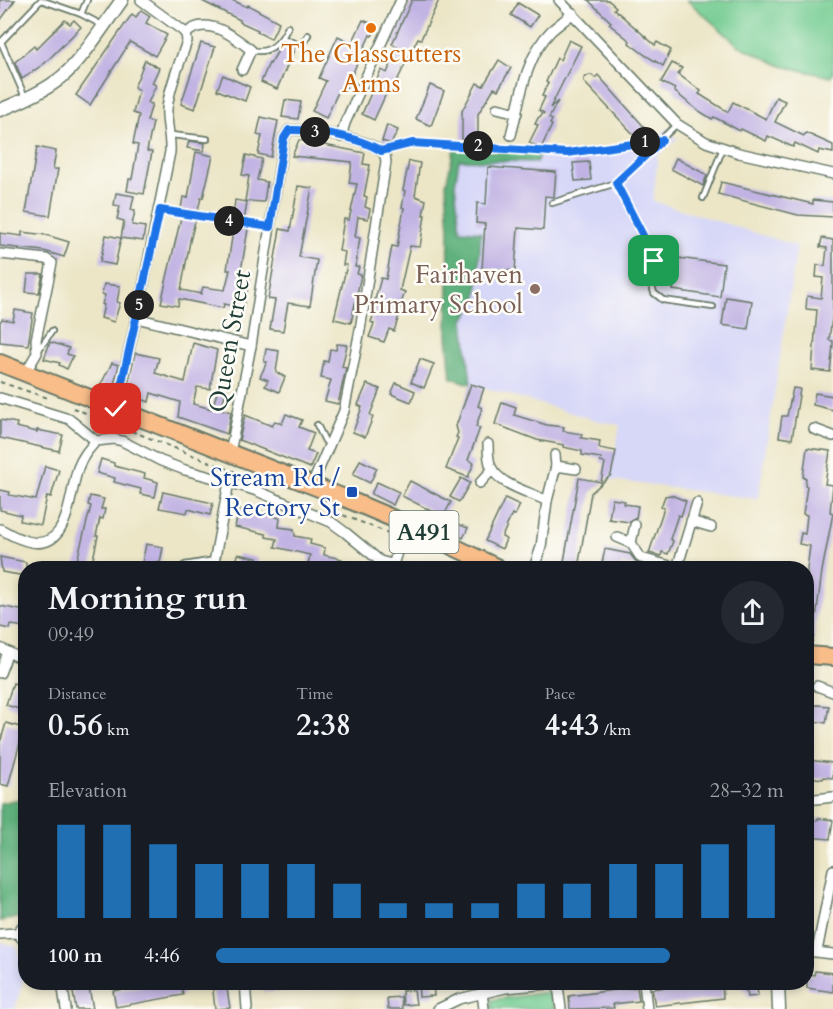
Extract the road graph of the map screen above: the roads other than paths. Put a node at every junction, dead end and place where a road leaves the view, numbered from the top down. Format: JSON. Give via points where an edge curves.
{"nodes":[{"id":1,"x":87,"y":0,"type":"edge"},
{"id":2,"x":122,"y":0,"type":"edge"},
{"id":3,"x":401,"y":0,"type":"edge"},
{"id":4,"x":558,"y":0,"type":"edge"},
{"id":5,"x":143,"y":2,"type":"edge"},
{"id":6,"x":573,"y":13,"type":"junction"},
{"id":7,"x":81,"y":14,"type":"junction"},
{"id":8,"x":103,"y":25,"type":"junction"},
{"id":9,"x":288,"y":27,"type":"dead end"},
{"id":10,"x":186,"y":34,"type":"junction"},
{"id":11,"x":308,"y":35,"type":"dead end"},
{"id":12,"x":283,"y":38,"type":"junction"},
{"id":13,"x":251,"y":50,"type":"junction"},
{"id":14,"x":242,"y":70,"type":"dead end"},
{"id":15,"x":26,"y":100,"type":"junction"},
{"id":16,"x":497,"y":108,"type":"dead end"},
{"id":17,"x":0,"y":110,"type":"edge"},
{"id":18,"x":517,"y":113,"type":"junction"},
{"id":19,"x":677,"y":124,"type":"junction"},
{"id":20,"x":171,"y":135,"type":"junction"},
{"id":21,"x":511,"y":135,"type":"dead end"},
{"id":22,"x":341,"y":137,"type":"junction"},
{"id":23,"x":207,"y":139,"type":"dead end"},
{"id":24,"x":723,"y":148,"type":"junction"},
{"id":25,"x":833,"y":174,"type":"edge"},
{"id":26,"x":616,"y":183,"type":"junction"},
{"id":27,"x":703,"y":198,"type":"dead end"},
{"id":28,"x":552,"y":203,"type":"dead end"},
{"id":29,"x":0,"y":254,"type":"edge"},
{"id":30,"x":713,"y":307,"type":"dead end"},
{"id":31,"x":136,"y":318,"type":"junction"},
{"id":32,"x":52,"y":331,"type":"dead end"},
{"id":33,"x":251,"y":346,"type":"junction"},
{"id":34,"x":37,"y":353,"type":"junction"},
{"id":35,"x":0,"y":363,"type":"edge"},
{"id":36,"x":26,"y":372,"type":"junction"},
{"id":37,"x":0,"y":398,"type":"edge"},
{"id":38,"x":116,"y":409,"type":"junction"},
{"id":39,"x":317,"y":425,"type":"dead end"},
{"id":40,"x":814,"y":429,"type":"dead end"},
{"id":41,"x":833,"y":436,"type":"edge"},
{"id":42,"x":96,"y":441,"type":"junction"},
{"id":43,"x":330,"y":444,"type":"junction"},
{"id":44,"x":488,"y":444,"type":"dead end"},
{"id":45,"x":555,"y":454,"type":"dead end"},
{"id":46,"x":228,"y":461,"type":"junction"},
{"id":47,"x":556,"y":466,"type":"junction"},
{"id":48,"x":492,"y":470,"type":"junction"},
{"id":49,"x":576,"y":470,"type":"dead end"},
{"id":50,"x":229,"y":482,"type":"junction"},
{"id":51,"x":480,"y":483,"type":"dead end"},
{"id":52,"x":312,"y":485,"type":"junction"},
{"id":53,"x":547,"y":501,"type":"junction"},
{"id":54,"x":697,"y":503,"type":"dead end"},
{"id":55,"x":691,"y":521,"type":"junction"},
{"id":56,"x":406,"y":524,"type":"junction"},
{"id":57,"x":635,"y":525,"type":"dead end"},
{"id":58,"x":711,"y":527,"type":"dead end"},
{"id":59,"x":0,"y":529,"type":"edge"},
{"id":60,"x":617,"y":537,"type":"dead end"},
{"id":61,"x":632,"y":543,"type":"junction"},
{"id":62,"x":215,"y":561,"type":"edge"},
{"id":63,"x":380,"y":561,"type":"edge"},
{"id":64,"x":394,"y":561,"type":"edge"},
{"id":65,"x":483,"y":561,"type":"edge"},
{"id":66,"x":536,"y":561,"type":"edge"},
{"id":67,"x":651,"y":561,"type":"edge"},
{"id":68,"x":679,"y":561,"type":"edge"},
{"id":69,"x":4,"y":650,"type":"edge"},
{"id":70,"x":814,"y":656,"type":"edge"},
{"id":71,"x":18,"y":657,"type":"edge"},
{"id":72,"x":833,"y":657,"type":"edge"},
{"id":73,"x":0,"y":672,"type":"edge"},
{"id":74,"x":817,"y":686,"type":"dead end"},
{"id":75,"x":833,"y":692,"type":"edge"},
{"id":76,"x":833,"y":797,"type":"edge"},
{"id":77,"x":814,"y":799,"type":"edge"},
{"id":78,"x":833,"y":870,"type":"edge"},
{"id":79,"x":17,"y":933,"type":"edge"},
{"id":80,"x":0,"y":934,"type":"edge"},
{"id":81,"x":814,"y":943,"type":"edge"},
{"id":82,"x":814,"y":951,"type":"edge"},
{"id":83,"x":833,"y":954,"type":"edge"},
{"id":84,"x":63,"y":990,"type":"edge"},
{"id":85,"x":246,"y":990,"type":"edge"},
{"id":86,"x":489,"y":990,"type":"edge"},
{"id":87,"x":559,"y":990,"type":"edge"},
{"id":88,"x":645,"y":990,"type":"edge"},
{"id":89,"x":778,"y":990,"type":"edge"},
{"id":90,"x":482,"y":992,"type":"junction"},
{"id":91,"x":66,"y":1009,"type":"edge"},
{"id":92,"x":247,"y":1009,"type":"edge"},
{"id":93,"x":438,"y":1009,"type":"edge"},
{"id":94,"x":484,"y":1009,"type":"edge"},
{"id":95,"x":561,"y":1009,"type":"edge"},
{"id":96,"x":647,"y":1009,"type":"edge"},
{"id":97,"x":779,"y":1009,"type":"edge"}],
"edges":[{"from":1,"to":7,"type":"lane"},
{"from":2,"to":8,"type":"street"},
{"from":3,"to":22,"type":"street"},
{"from":4,"to":6,"type":"street"},
{"from":5,"to":10,"type":"street"},
{"from":6,"to":18,"type":"street","via":[[550,33],[535,55]]},
{"from":6,"to":19,"type":"street"},
{"from":7,"to":8,"type":"lane"},
{"from":7,"to":15,"type":"lane","via":[[41,0],[1,42]]},
{"from":8,"to":15,"type":"street","via":[[63,76]]},
{"from":9,"to":12,"type":"lane"},
{"from":10,"to":13,"type":"street","via":[[196,26],[208,25],[240,40]]},
{"from":10,"to":20,"type":"street","via":[[169,98]]},
{"from":11,"to":12,"type":"lane","via":[[301,46]]},
{"from":12,"to":13,"type":"lane","via":[[271,49]]},
{"from":13,"to":14,"type":"street"},
{"from":15,"to":17,"type":"street"},
{"from":16,"to":18,"type":"street"},
{"from":18,"to":21,"type":"street"},
{"from":19,"to":24,"type":"street","via":[[705,142]]},
{"from":19,"to":26,"type":"lane"},
{"from":20,"to":23,"type":"lane"},
{"from":20,"to":31,"type":"street","via":[[160,210]]},
{"from":22,"to":33,"type":"street","name":"Queen Street","via":[[302,129],[289,130],[284,138]]},
{"from":22,"to":43,"type":"street","via":[[375,146],[385,155],[386,162],[344,411]]},
{"from":24,"to":25,"type":"street"},
{"from":24,"to":27,"type":"lane"},
{"from":26,"to":28,"type":"lane"},
{"from":26,"to":30,"type":"lane","via":[[653,255],[654,293],[663,300]]},
{"from":29,"to":34,"type":"street","via":[[52,263],[36,340]]},
{"from":31,"to":33,"type":"street"},
{"from":31,"to":38,"type":"street"},
{"from":32,"to":34,"type":"lane"},
{"from":33,"to":46,"type":"street","name":"Queen Street"},
{"from":34,"to":36,"type":"street"},
{"from":35,"to":36,"type":"highway","number":"A491"},
{"from":36,"to":38,"type":"highway","number":"A491"},
{"from":37,"to":42,"type":"street","via":[[69,420]]},
{"from":38,"to":46,"type":"highway","number":"A491"},
{"from":39,"to":43,"type":"lane"},
{"from":40,"to":41,"type":"street"},
{"from":42,"to":50,"type":"street","via":[[122,441],[161,461]]},
{"from":42,"to":59,"type":"street","via":[[82,458],[68,514],[56,535],[34,542]]},
{"from":43,"to":52,"type":"street"},
{"from":44,"to":48,"type":"street"},
{"from":45,"to":47,"type":"street"},
{"from":46,"to":52,"type":"highway","number":"A491"},
{"from":47,"to":49,"type":"street"},
{"from":47,"to":53,"type":"street"},
{"from":48,"to":51,"type":"street"},
{"from":48,"to":53,"type":"street","via":[[498,477]]},
{"from":50,"to":62,"type":"street"},
{"from":50,"to":63,"type":"street","via":[[331,522]]},
{"from":52,"to":56,"type":"highway","number":"A491"},
{"from":53,"to":66,"type":"street"},
{"from":54,"to":55,"type":"street"},
{"from":55,"to":58,"type":"street"},
{"from":55,"to":68,"type":"street"},
{"from":56,"to":64,"type":"street"},
{"from":56,"to":65,"type":"highway","number":"A491"},
{"from":57,"to":61,"type":"street"},
{"from":60,"to":61,"type":"street"},
{"from":61,"to":67,"type":"street","via":[[640,558]]},
{"from":69,"to":71,"type":"street"},
{"from":69,"to":73,"type":"street"},
{"from":70,"to":72,"type":"highway"},
{"from":74,"to":75,"type":"street"},
{"from":76,"to":77,"type":"street"},
{"from":78,"to":81,"type":"street"},
{"from":79,"to":80,"type":"street"},
{"from":82,"to":83,"type":"street"},
{"from":84,"to":91,"type":"street"},
{"from":85,"to":92,"type":"street"},
{"from":86,"to":90,"type":"street"},
{"from":87,"to":95,"type":"street"},
{"from":88,"to":96,"type":"street"},
{"from":89,"to":97,"type":"street"},
{"from":90,"to":93,"type":"street"},
{"from":90,"to":94,"type":"street"}]}
